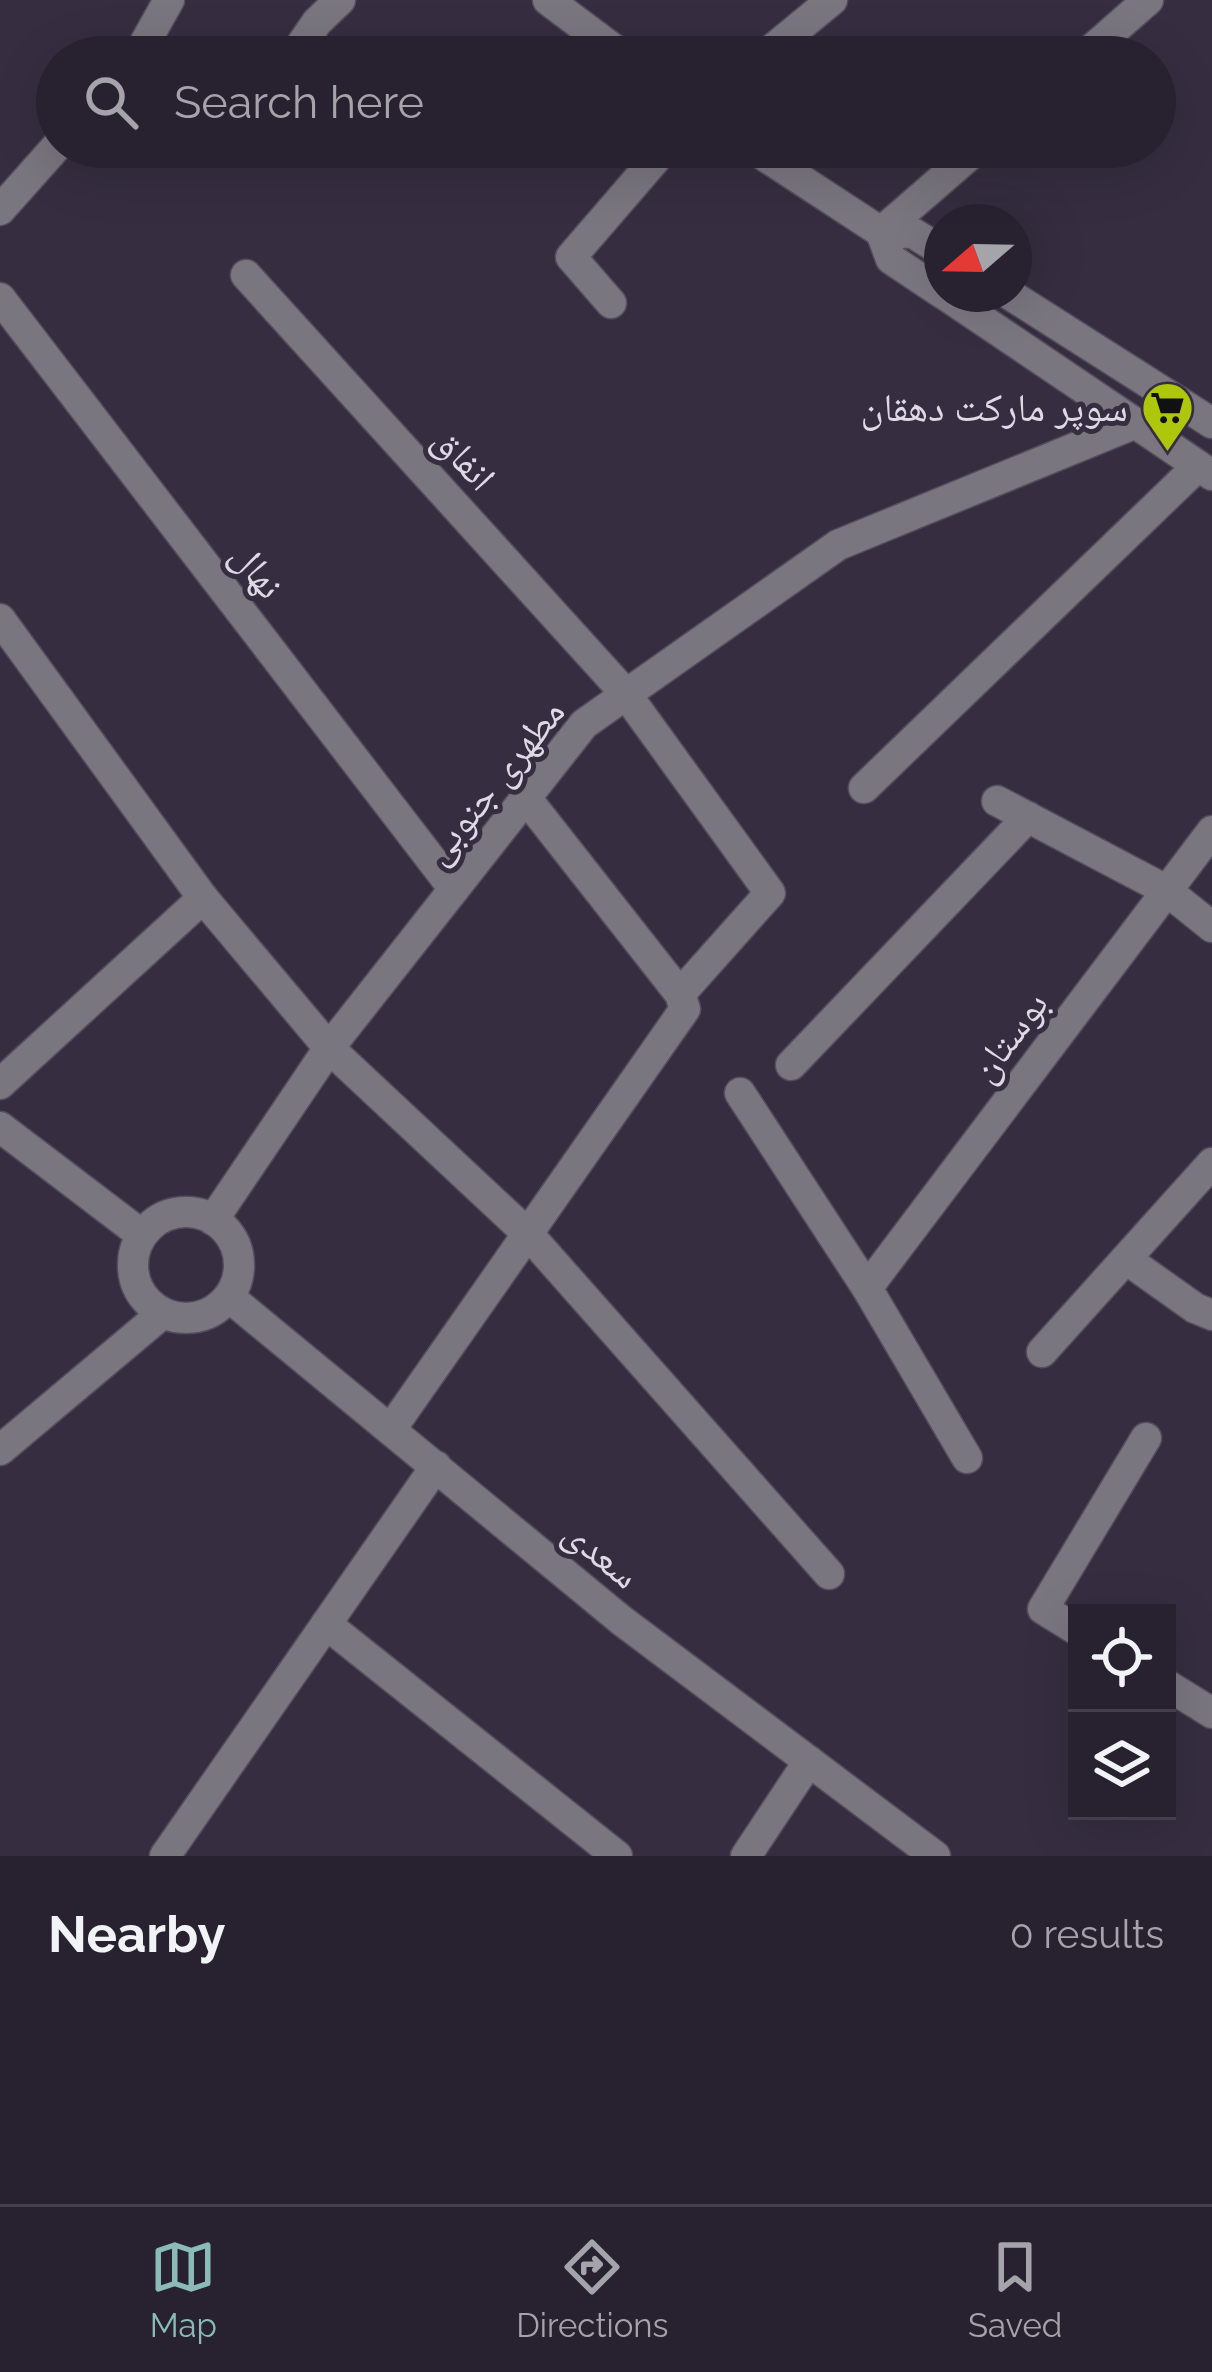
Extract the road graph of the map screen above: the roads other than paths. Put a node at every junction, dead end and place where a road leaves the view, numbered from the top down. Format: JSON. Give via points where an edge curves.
{"nodes":[{"id":1,"x":169,"y":0,"type":"edge"},
{"id":2,"x":340,"y":0,"type":"edge"},
{"id":3,"x":548,"y":0,"type":"edge"},
{"id":4,"x":832,"y":0,"type":"edge"},
{"id":5,"x":1148,"y":0,"type":"edge"},
{"id":6,"x":149,"y":36,"type":"edge"},
{"id":7,"x":307,"y":36,"type":"edge"},
{"id":8,"x":596,"y":36,"type":"edge"},
{"id":9,"x":788,"y":36,"type":"edge"},
{"id":10,"x":1107,"y":36,"type":"edge"},
{"id":11,"x":37,"y":168,"type":"edge"},
{"id":12,"x":648,"y":168,"type":"edge"},
{"id":13,"x":783,"y":168,"type":"edge"},
{"id":14,"x":955,"y":168,"type":"edge"},
{"id":15,"x":0,"y":210,"type":"edge"},
{"id":16,"x":880,"y":232,"type":"junction"},
{"id":17,"x":924,"y":240,"type":"edge"},
{"id":18,"x":247,"y":275,"type":"dead end"},
{"id":19,"x":924,"y":281,"type":"edge"},
{"id":20,"x":0,"y":298,"type":"edge"},
{"id":21,"x":611,"y":303,"type":"dead end"},
{"id":22,"x":1032,"y":309,"type":"edge"},
{"id":23,"x":971,"y":312,"type":"edge"},
{"id":24,"x":1136,"y":423,"type":"junction"},
{"id":25,"x":1212,"y":423,"type":"edge"},
{"id":26,"x":1205,"y":470,"type":"edge"},
{"id":27,"x":0,"y":619,"type":"edge"},
{"id":28,"x":626,"y":694,"type":"junction"},
{"id":29,"x":864,"y":788,"type":"dead end"},
{"id":30,"x":526,"y":798,"type":"junction"},
{"id":31,"x":997,"y":801,"type":"dead end"},
{"id":32,"x":1028,"y":818,"type":"junction"},
{"id":33,"x":1212,"y":831,"type":"edge"},
{"id":34,"x":454,"y":889,"type":"junction"},
{"id":35,"x":1166,"y":890,"type":"junction"},
{"id":36,"x":203,"y":898,"type":"junction"},
{"id":37,"x":1212,"y":927,"type":"edge"},
{"id":38,"x":680,"y":994,"type":"junction"},
{"id":39,"x":329,"y":1048,"type":"junction"},
{"id":40,"x":790,"y":1064,"type":"dead end"},
{"id":41,"x":0,"y":1084,"type":"edge"},
{"id":42,"x":740,"y":1093,"type":"dead end"},
{"id":43,"x":0,"y":1126,"type":"edge"},
{"id":44,"x":1212,"y":1163,"type":"edge"},
{"id":45,"x":213,"y":1220,"type":"junction"},
{"id":46,"x":142,"y":1235,"type":"junction"},
{"id":47,"x":529,"y":1235,"type":"junction"},
{"id":48,"x":1126,"y":1258,"type":"junction"},
{"id":49,"x":867,"y":1288,"type":"junction"},
{"id":50,"x":229,"y":1297,"type":"junction"},
{"id":51,"x":163,"y":1313,"type":"junction"},
{"id":52,"x":1212,"y":1315,"type":"edge"},
{"id":53,"x":1042,"y":1352,"type":"dead end"},
{"id":54,"x":391,"y":1429,"type":"junction"},
{"id":55,"x":1146,"y":1438,"type":"dead end"},
{"id":56,"x":0,"y":1450,"type":"edge"},
{"id":57,"x":967,"y":1458,"type":"dead end"},
{"id":58,"x":436,"y":1466,"type":"junction"},
{"id":59,"x":829,"y":1574,"type":"dead end"},
{"id":60,"x":326,"y":1624,"type":"junction"},
{"id":61,"x":1068,"y":1624,"type":"edge"},
{"id":62,"x":1176,"y":1690,"type":"edge"},
{"id":63,"x":1211,"y":1709,"type":"edge"},
{"id":64,"x":809,"y":1762,"type":"junction"},
{"id":65,"x":165,"y":1856,"type":"edge"},
{"id":66,"x":617,"y":1856,"type":"edge"},
{"id":67,"x":746,"y":1856,"type":"edge"},
{"id":68,"x":935,"y":1856,"type":"edge"}],
"edges":[{"from":1,"to":6,"type":"street"},
{"from":2,"to":7,"type":"street"},
{"from":3,"to":8,"type":"street"},
{"from":4,"to":9,"type":"street"},
{"from":5,"to":10,"type":"street"},
{"from":11,"to":15,"type":"street"},
{"from":12,"to":21,"type":"street","via":[[571,257]]},
{"from":13,"to":16,"type":"street"},
{"from":14,"to":16,"type":"street"},
{"from":16,"to":17,"type":"street"},
{"from":16,"to":19,"type":"street","via":[[891,259]]},
{"from":18,"to":28,"type":"street","name":"انفاق"},
{"from":20,"to":34,"type":"street","name":"نهال"},
{"from":22,"to":25,"type":"street"},
{"from":23,"to":24,"type":"street"},
{"from":24,"to":26,"type":"street"},
{"from":24,"to":28,"type":"street","name":"مطهری جنوبی","via":[[838,545]]},
{"from":26,"to":29,"type":"street"},
{"from":27,"to":36,"type":"street"},
{"from":28,"to":30,"type":"street","name":"مطهری جنوبی","via":[[584,724]]},
{"from":28,"to":38,"type":"street","name":"انفاق","via":[[770,893]]},
{"from":30,"to":34,"type":"street","name":"مطهری جنوبی"},
{"from":30,"to":38,"type":"street"},
{"from":31,"to":32,"type":"street"},
{"from":32,"to":35,"type":"street"},
{"from":32,"to":40,"type":"street"},
{"from":33,"to":35,"type":"street","name":"بوستان"},
{"from":34,"to":39,"type":"street","name":"مطهری جنوبی"},
{"from":35,"to":37,"type":"street"},
{"from":35,"to":49,"type":"street","name":"بوستان"},
{"from":36,"to":39,"type":"street"},
{"from":36,"to":41,"type":"street"},
{"from":38,"to":47,"type":"street","via":[[685,1009]]},
{"from":39,"to":45,"type":"street","name":"مطهری جنوبی"},
{"from":39,"to":47,"type":"street"},
{"from":42,"to":49,"type":"street"},
{"from":43,"to":46,"type":"street"},
{"from":44,"to":48,"type":"street"},
{"from":45,"to":46,"type":"street","via":[[182,1212]]},
{"from":45,"to":50,"type":"street","via":[[235,1246]]},
{"from":46,"to":51,"type":"street","via":[[137,1288]]},
{"from":47,"to":54,"type":"street"},
{"from":47,"to":59,"type":"street"},
{"from":48,"to":52,"type":"street"},
{"from":48,"to":53,"type":"street"},
{"from":49,"to":57,"type":"street"},
{"from":50,"to":51,"type":"street","via":[[199,1317]]},
{"from":50,"to":54,"type":"street","name":"سعدی"},
{"from":51,"to":56,"type":"street"},
{"from":54,"to":58,"type":"street","name":"سعدی"},
{"from":55,"to":61,"type":"street","via":[[1043,1609]]},
{"from":58,"to":60,"type":"street"},
{"from":58,"to":64,"type":"street","name":"سعدی"},
{"from":60,"to":65,"type":"street"},
{"from":60,"to":66,"type":"street"},
{"from":62,"to":63,"type":"street"},
{"from":64,"to":67,"type":"street"},
{"from":64,"to":68,"type":"street","name":"سعدی"}]}
